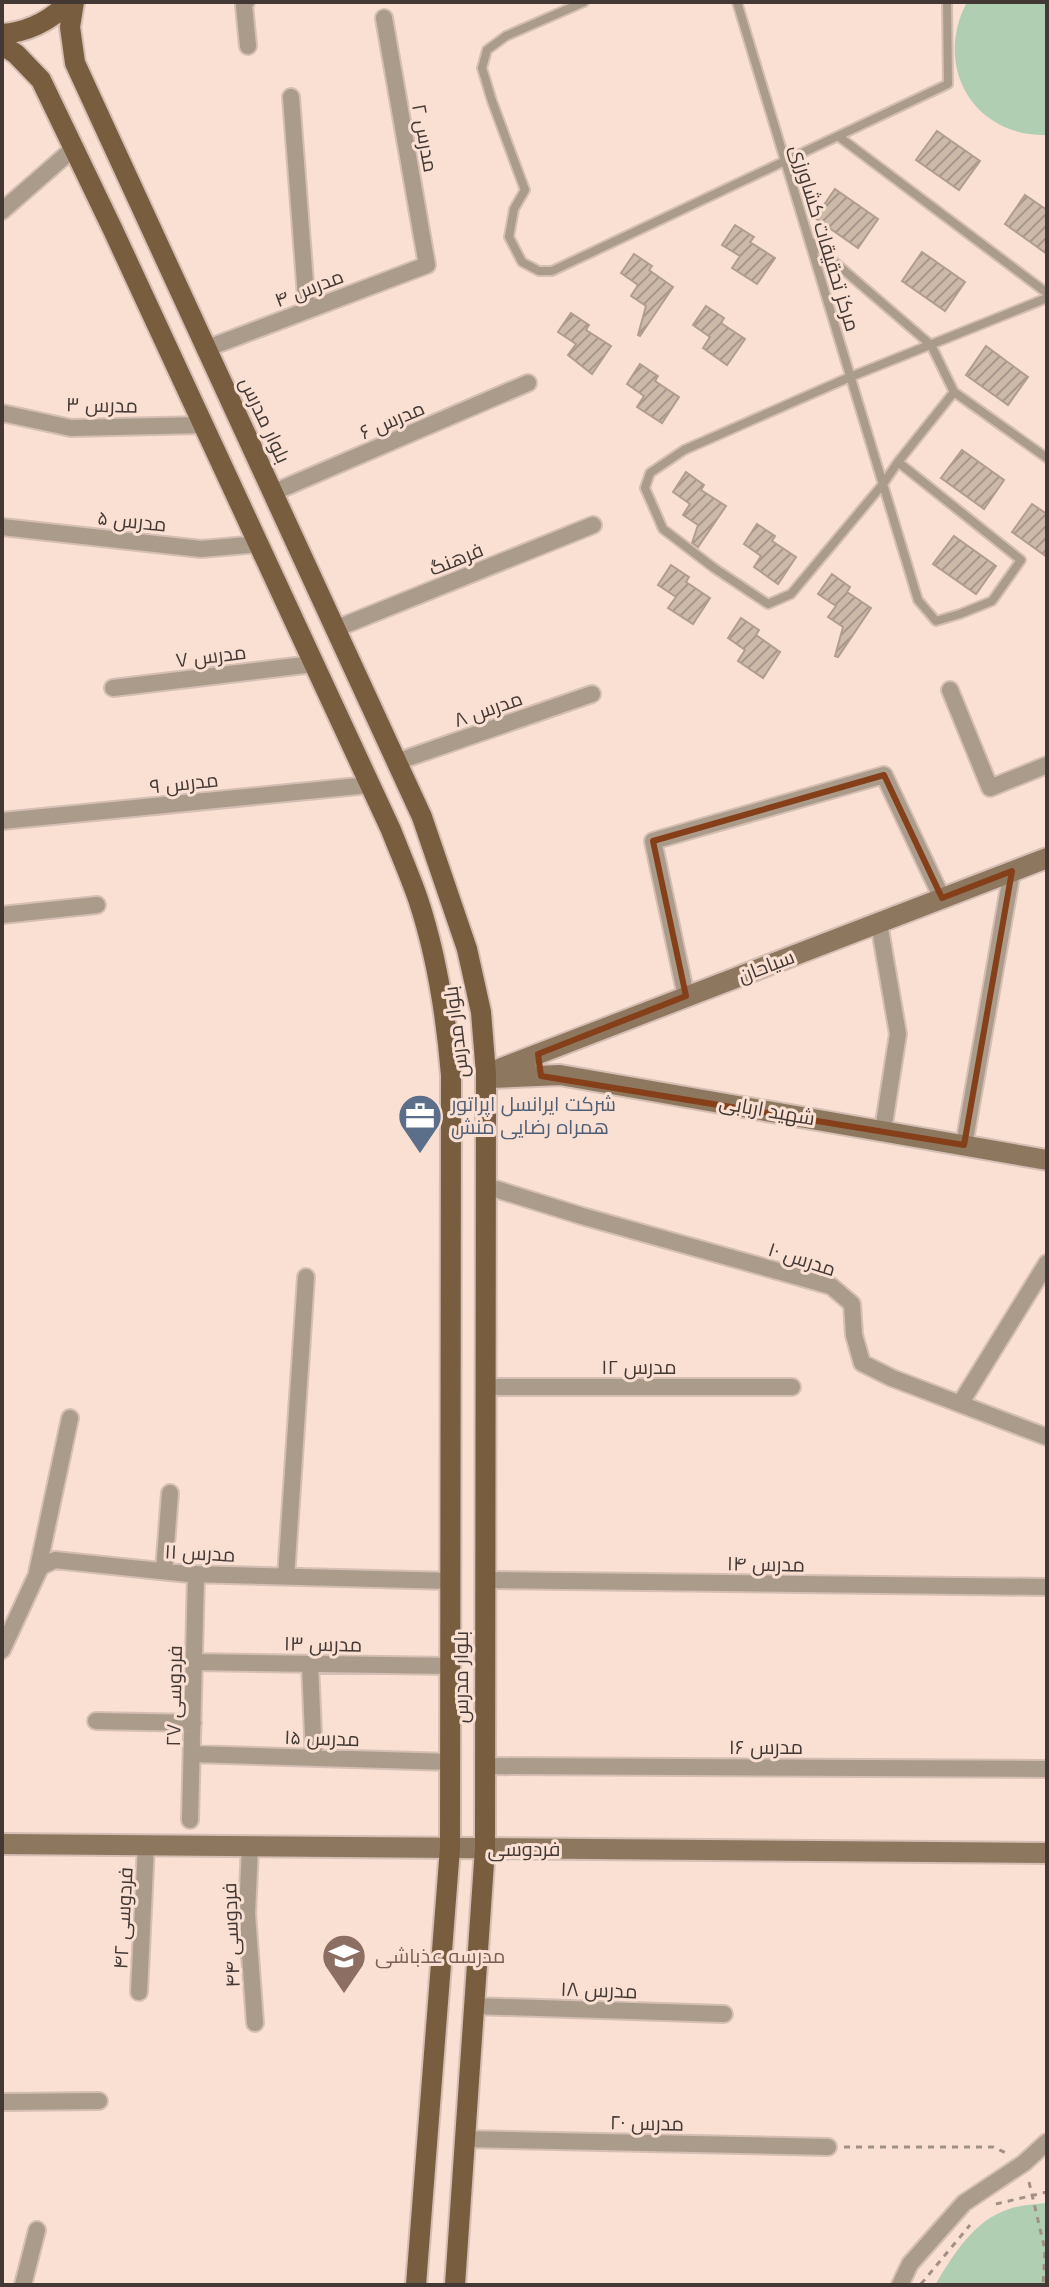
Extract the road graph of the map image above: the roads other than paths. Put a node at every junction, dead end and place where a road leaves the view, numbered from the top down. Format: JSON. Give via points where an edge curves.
{"nodes":[{"id":1,"x":71,"y":2,"type":"edge"},
{"id":2,"x":246,"y":2,"type":"edge"},
{"id":3,"x":584,"y":2,"type":"edge"},
{"id":4,"x":737,"y":2,"type":"edge"},
{"id":5,"x":947,"y":2,"type":"edge"},
{"id":6,"x":384,"y":18,"type":"dead end"},
{"id":7,"x":2,"y":34,"type":"edge"},
{"id":8,"x":2,"y":45,"type":"edge"},
{"id":9,"x":248,"y":46,"type":"dead end"},
{"id":10,"x":291,"y":97,"type":"dead end"},
{"id":11,"x":838,"y":136,"type":"junction"},
{"id":12,"x":74,"y":148,"type":"junction"},
{"id":13,"x":785,"y":162,"type":"junction"},
{"id":14,"x":2,"y":211,"type":"edge"},
{"id":15,"x":148,"y":224,"type":"junction"},
{"id":16,"x":117,"y":238,"type":"junction"},
{"id":17,"x":809,"y":241,"type":"junction"},
{"id":18,"x":427,"y":265,"type":"joint"},
{"id":19,"x":1047,"y":295,"type":"edge"},
{"id":20,"x":307,"y":310,"type":"junction"},
{"id":21,"x":931,"y":345,"type":"junction"},
{"id":22,"x":205,"y":349,"type":"junction"},
{"id":23,"x":850,"y":377,"type":"junction"},
{"id":24,"x":528,"y":383,"type":"dead end"},
{"id":25,"x":954,"y":392,"type":"junction"},
{"id":26,"x":2,"y":413,"type":"edge"},
{"id":27,"x":203,"y":425,"type":"junction"},
{"id":28,"x":1047,"y":458,"type":"edge"},
{"id":29,"x":898,"y":462,"type":"junction"},
{"id":30,"x":883,"y":484,"type":"junction"},
{"id":31,"x":272,"y":493,"type":"junction"},
{"id":32,"x":593,"y":525,"type":"dead end"},
{"id":33,"x":2,"y":527,"type":"edge"},
{"id":34,"x":258,"y":544,"type":"junction"},
{"id":35,"x":335,"y":629,"type":"junction"},
{"id":36,"x":313,"y":664,"type":"junction"},
{"id":37,"x":113,"y":688,"type":"dead end"},
{"id":38,"x":950,"y":690,"type":"dead end"},
{"id":39,"x":592,"y":694,"type":"dead end"},
{"id":40,"x":396,"y":762,"type":"junction"},
{"id":41,"x":1047,"y":765,"type":"edge"},
{"id":42,"x":369,"y":785,"type":"junction"},
{"id":43,"x":2,"y":821,"type":"edge"},
{"id":44,"x":1047,"y":858,"type":"edge"},
{"id":45,"x":1012,"y":871,"type":"junction"},
{"id":46,"x":942,"y":898,"type":"junction"},
{"id":47,"x":97,"y":905,"type":"dead end"},
{"id":48,"x":2,"y":915,"type":"edge"},
{"id":49,"x":879,"y":923,"type":"junction"},
{"id":50,"x":686,"y":996,"type":"junction"},
{"id":51,"x":538,"y":1054,"type":"junction"},
{"id":52,"x":486,"y":1076,"type":"junction"},
{"id":53,"x":541,"y":1076,"type":"junction"},
{"id":54,"x":883,"y":1130,"type":"junction"},
{"id":55,"x":964,"y":1145,"type":"junction"},
{"id":56,"x":1047,"y":1160,"type":"edge"},
{"id":57,"x":486,"y":1186,"type":"junction"},
{"id":58,"x":1047,"y":1263,"type":"edge"},
{"id":59,"x":306,"y":1277,"type":"dead end"},
{"id":60,"x":486,"y":1387,"type":"junction"},
{"id":61,"x":792,"y":1387,"type":"dead end"},
{"id":62,"x":960,"y":1404,"type":"junction"},
{"id":63,"x":70,"y":1418,"type":"dead end"},
{"id":64,"x":1047,"y":1437,"type":"edge"},
{"id":65,"x":170,"y":1493,"type":"dead end"},
{"id":66,"x":164,"y":1571,"type":"junction"},
{"id":67,"x":196,"y":1574,"type":"junction"},
{"id":68,"x":36,"y":1575,"type":"junction"},
{"id":69,"x":286,"y":1577,"type":"junction"},
{"id":70,"x":485,"y":1580,"type":"junction"},
{"id":71,"x":451,"y":1581,"type":"junction"},
{"id":72,"x":1047,"y":1587,"type":"edge"},
{"id":73,"x":2,"y":1650,"type":"edge"},
{"id":74,"x":195,"y":1662,"type":"junction"},
{"id":75,"x":310,"y":1664,"type":"junction"},
{"id":76,"x":451,"y":1666,"type":"junction"},
{"id":77,"x":96,"y":1721,"type":"dead end"},
{"id":78,"x":193,"y":1723,"type":"junction"},
{"id":79,"x":193,"y":1754,"type":"junction"},
{"id":80,"x":314,"y":1758,"type":"junction"},
{"id":81,"x":450,"y":1762,"type":"junction"},
{"id":82,"x":485,"y":1766,"type":"junction"},
{"id":83,"x":1047,"y":1769,"type":"edge"},
{"id":84,"x":190,"y":1820,"type":"dead end"},
{"id":85,"x":2,"y":1844,"type":"edge"},
{"id":86,"x":146,"y":1845,"type":"junction"},
{"id":87,"x":250,"y":1846,"type":"junction"},
{"id":88,"x":450,"y":1848,"type":"junction"},
{"id":89,"x":485,"y":1848,"type":"junction"},
{"id":90,"x":1047,"y":1853,"type":"edge"},
{"id":91,"x":139,"y":1992,"type":"dead end"},
{"id":92,"x":474,"y":2006,"type":"junction"},
{"id":93,"x":724,"y":2014,"type":"dead end"},
{"id":94,"x":255,"y":2023,"type":"dead end"},
{"id":95,"x":99,"y":2101,"type":"dead end"},
{"id":96,"x":2,"y":2102,"type":"edge"},
{"id":97,"x":465,"y":2139,"type":"junction"},
{"id":98,"x":1047,"y":2142,"type":"edge"},
{"id":99,"x":828,"y":2147,"type":"dead end"},
{"id":100,"x":37,"y":2230,"type":"dead end"},
{"id":101,"x":23,"y":2285,"type":"edge"},
{"id":102,"x":416,"y":2285,"type":"edge"},
{"id":103,"x":455,"y":2285,"type":"edge"},
{"id":104,"x":900,"y":2285,"type":"edge"}],
"edges":[{"from":1,"to":7,"type":"main road","via":[[31,29]]},
{"from":1,"to":15,"type":"main road","name":"بلوار مدرس","via":[[75,63]]},
{"from":2,"to":9,"type":"street"},
{"from":3,"to":13,"type":"lane","via":[[506,36],[487,50],[482,68],[525,190],[514,209],[509,237],[522,262],[552,271]]},
{"from":4,"to":13,"type":"lane","name":"مرکز تحقیقات کشاورزی"},
{"from":5,"to":11,"type":"lane","via":[[948,84]]},
{"from":6,"to":18,"type":"street","name":"مدرس ۲"},
{"from":8,"to":12,"type":"main road","name":"بلوار مدرس","via":[[41,80]]},
{"from":10,"to":20,"type":"street"},
{"from":11,"to":13,"type":"lane"},
{"from":11,"to":19,"type":"lane"},
{"from":12,"to":14,"type":"street"},
{"from":12,"to":16,"type":"main road","name":"بلوار مدرس"},
{"from":13,"to":17,"type":"lane","name":"مرکز تحقیقات کشاورزی"},
{"from":15,"to":16,"type":"main road"},
{"from":15,"to":22,"type":"main road","name":"بلوار مدرس"},
{"from":16,"to":27,"type":"main road","name":"بلوار مدرس"},
{"from":17,"to":21,"type":"lane"},
{"from":17,"to":23,"type":"lane","name":"مرکز تحقیقات کشاورزی"},
{"from":18,"to":20,"type":"street","name":"مدرس ۴"},
{"from":19,"to":21,"type":"lane"},
{"from":20,"to":22,"type":"street","name":"مدرس ۴"},
{"from":21,"to":23,"type":"lane"},
{"from":21,"to":25,"type":"lane"},
{"from":22,"to":31,"type":"main road","name":"بلوار مدرس"},
{"from":23,"to":30,"type":"lane","name":"مرکز تحقیقات کشاورزی"},
{"from":23,"to":30,"type":"lane","via":[[684,450],[650,473],[645,488],[663,529],[768,604],[791,594]]},
{"from":24,"to":31,"type":"street","name":"مدرس ۶"},
{"from":25,"to":28,"type":"lane"},
{"from":25,"to":29,"type":"lane"},
{"from":26,"to":27,"type":"street","name":"مدرس ۳","via":[[71,428]]},
{"from":27,"to":34,"type":"main road","name":"بلوار مدرس"},
{"from":29,"to":30,"type":"lane"},
{"from":29,"to":30,"type":"lane","name":"مرکز تحقیقات کشاورزی","via":[[1021,560],[992,601],[936,621],[918,600]]},
{"from":31,"to":35,"type":"main road","name":"بلوار مدرس"},
{"from":32,"to":35,"type":"street","name":"فرهنگ"},
{"from":33,"to":34,"type":"street","name":"مدرس ۵","via":[[201,549]]},
{"from":34,"to":36,"type":"main road","name":"بلوار مدرس"},
{"from":35,"to":40,"type":"main road","name":"بلوار مدرس"},
{"from":36,"to":37,"type":"street","name":"مدرس ۷"},
{"from":36,"to":42,"type":"main road","name":"بلوار مدرس"},
{"from":38,"to":41,"type":"street","via":[[990,788]]},
{"from":39,"to":40,"type":"street","name":"مدرس ۸"},
{"from":40,"to":52,"type":"main road","name":"بلوار مدرس","via":[[422,817],[467,949],[481,1012]]},
{"from":42,"to":43,"type":"street","name":"مدرس ۹"},
{"from":42,"to":71,"type":"main road","name":"بلوار مدرس","via":[[419,901],[446,1018],[451,1075]]},
{"from":44,"to":45,"type":"street","name":"سیاحان"},
{"from":45,"to":46,"type":"street","name":"سیاحان"},
{"from":45,"to":55,"type":"street"},
{"from":46,"to":49,"type":"street","name":"سیاحان"},
{"from":46,"to":50,"type":"street","via":[[884,775],[653,841]]},
{"from":47,"to":48,"type":"street"},
{"from":49,"to":50,"type":"street","name":"سیاحان"},
{"from":49,"to":54,"type":"street","via":[[898,1034]]},
{"from":50,"to":51,"type":"street","name":"سیاحان"},
{"from":51,"to":52,"type":"street","name":"سیاحان"},
{"from":51,"to":53,"type":"street"},
{"from":52,"to":53,"type":"street","name":"شهید اربابی"},
{"from":52,"to":57,"type":"main road","name":"بلوار مدرس"},
{"from":53,"to":54,"type":"street","name":"شهید اربابی"},
{"from":54,"to":55,"type":"street","name":"شهید اربابی"},
{"from":55,"to":56,"type":"street","name":"شهید اربابی"},
{"from":57,"to":60,"type":"main road","name":"بلوار مدرس"},
{"from":57,"to":62,"type":"street","name":"مدرس ۱۰","via":[[831,1286],[852,1304],[862,1363]]},
{"from":58,"to":62,"type":"street"},
{"from":59,"to":69,"type":"street"},
{"from":60,"to":61,"type":"street","name":"مدرس ۱۲"},
{"from":60,"to":70,"type":"main road","name":"بلوار مدرس"},
{"from":62,"to":64,"type":"street","name":"مدرس ۱۰"},
{"from":63,"to":68,"type":"street"},
{"from":65,"to":66,"type":"street"},
{"from":66,"to":67,"type":"street","name":"مدرس ۱۱"},
{"from":66,"to":68,"type":"street","name":"مدرس ۱۱","via":[[55,1560]]},
{"from":67,"to":69,"type":"street","name":"مدرس ۱۱"},
{"from":67,"to":74,"type":"street","name":"فردوسی ۲۷"},
{"from":68,"to":73,"type":"street"},
{"from":69,"to":71,"type":"street","name":"مدرس ۱۱"},
{"from":70,"to":72,"type":"street","name":"مدرس ۱۴"},
{"from":70,"to":82,"type":"main road","name":"بلوار مدرس"},
{"from":71,"to":76,"type":"main road","name":"بلوار مدرس"},
{"from":74,"to":75,"type":"street","name":"مدرس ۱۳"},
{"from":74,"to":78,"type":"street","name":"فردوسی ۲۷"},
{"from":75,"to":76,"type":"street","name":"مدرس ۱۳"},
{"from":75,"to":80,"type":"street"},
{"from":76,"to":81,"type":"main road","name":"بلوار مدرس"},
{"from":77,"to":78,"type":"street"},
{"from":78,"to":79,"type":"street","name":"فردوسی ۲۷"},
{"from":79,"to":80,"type":"street","name":"مدرس ۱۵"},
{"from":79,"to":84,"type":"street","name":"فردوسی ۲۷"},
{"from":80,"to":81,"type":"street","name":"مدرس ۱۵"},
{"from":81,"to":88,"type":"main road","name":"بلوار مدرس"},
{"from":82,"to":83,"type":"street","name":"مدرس ۱۶"},
{"from":82,"to":89,"type":"main road","name":"بلوار مدرس"},
{"from":85,"to":86,"type":"street","name":"فردوسی"},
{"from":86,"to":87,"type":"street","name":"فردوسی"},
{"from":86,"to":91,"type":"street","name":"فردوسی ۴۲"},
{"from":87,"to":88,"type":"street","name":"فردوسی"},
{"from":87,"to":94,"type":"street","name":"فردوسی ۴۴","via":[[247,1914]]},
{"from":88,"to":89,"type":"street","name":"فردوسی"},
{"from":88,"to":102,"type":"main road","name":"بلوار مدرس"},
{"from":89,"to":90,"type":"street","name":"فردوسی"},
{"from":89,"to":92,"type":"main road","name":"بلوار مدرس"},
{"from":92,"to":93,"type":"street","name":"مدرس ۱۸"},
{"from":92,"to":97,"type":"main road","name":"بلوار مدرس"},
{"from":95,"to":96,"type":"street"},
{"from":97,"to":99,"type":"street","name":"مدرس ۲۰"},
{"from":97,"to":103,"type":"main road","name":"بلوار مدرس"},
{"from":98,"to":104,"type":"street","via":[[964,2203],[910,2264]]},
{"from":100,"to":101,"type":"street"}]}
